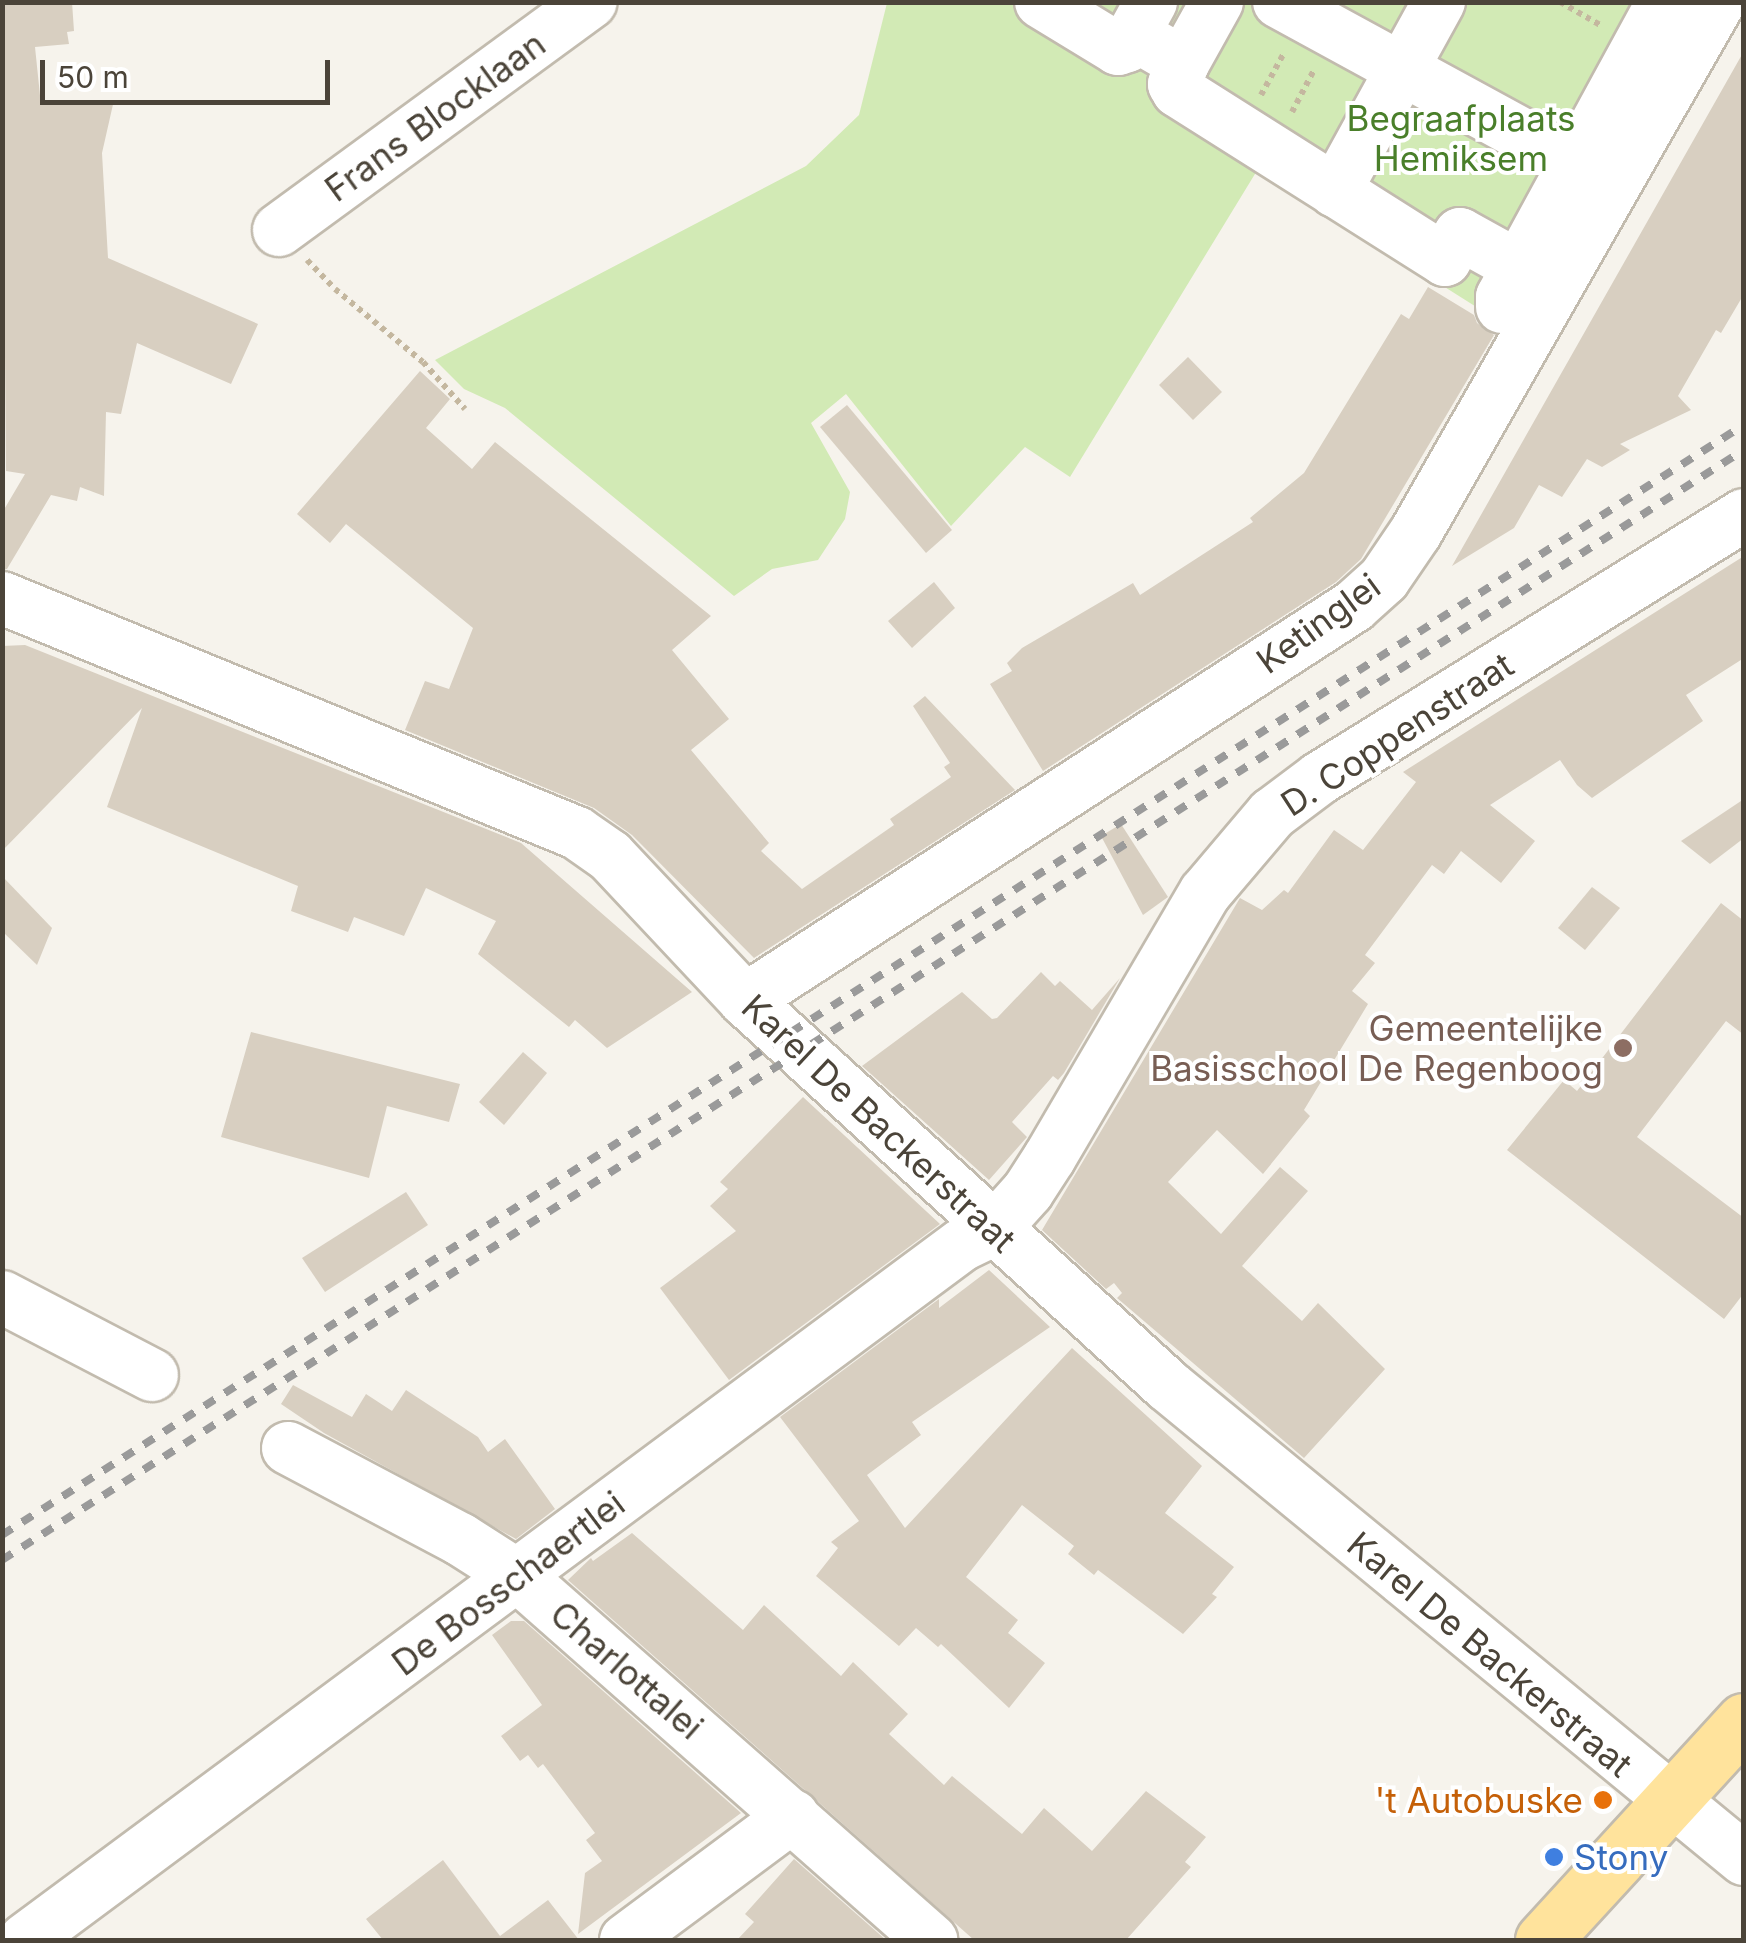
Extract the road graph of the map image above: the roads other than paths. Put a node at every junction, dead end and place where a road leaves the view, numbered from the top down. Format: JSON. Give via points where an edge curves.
{"nodes":[{"id":1,"x":591,"y":2,"type":"edge"},
{"id":2,"x":1042,"y":2,"type":"edge"},
{"id":3,"x":1217,"y":2,"type":"edge"},
{"id":4,"x":1279,"y":2,"type":"edge"},
{"id":5,"x":1438,"y":2,"type":"edge"},
{"id":6,"x":1718,"y":2,"type":"edge"},
{"id":7,"x":1642,"y":9,"type":"edge"},
{"id":8,"x":1118,"y":17,"type":"edge"},
{"id":9,"x":1183,"y":63,"type":"junction"},
{"id":10,"x":1402,"y":70,"type":"junction"},
{"id":11,"x":1574,"y":164,"type":"junction"},
{"id":12,"x":1336,"y":191,"type":"junction"},
{"id":13,"x":279,"y":230,"type":"road end"},
{"id":14,"x":1744,"y":514,"type":"edge"},
{"id":15,"x":2,"y":598,"type":"edge"},
{"id":16,"x":745,"y":1000,"type":"junction"},
{"id":17,"x":993,"y":1230,"type":"junction"},
{"id":18,"x":2,"y":1297,"type":"edge"},
{"id":19,"x":152,"y":1375,"type":"dead end"},
{"id":20,"x":288,"y":1448,"type":"dead end"},
{"id":21,"x":518,"y":1576,"type":"junction"},
{"id":22,"x":1744,"y":1721,"type":"edge"},
{"id":23,"x":1668,"y":1799,"type":"junction"},
{"id":24,"x":793,"y":1816,"type":"junction"},
{"id":25,"x":1744,"y":1859,"type":"edge"},
{"id":26,"x":25,"y":1940,"type":"edge"},
{"id":27,"x":626,"y":1940,"type":"edge"},
{"id":28,"x":931,"y":1940,"type":"edge"},
{"id":29,"x":1543,"y":1940,"type":"edge"}],
"edges":[{"from":1,"to":13,"type":"street","name":"Frans Blocklaan"},
{"from":2,"to":8,"type":"street"},
{"from":3,"to":9,"type":"street"},
{"from":4,"to":10,"type":"street"},
{"from":5,"to":10,"type":"street"},
{"from":6,"to":16,"type":"street","name":"Ketinglei","via":[[1384,579],[1354,606]]},
{"from":7,"to":11,"type":"street"},
{"from":8,"to":9,"type":"street"},
{"from":9,"to":12,"type":"street","via":[[1174,84],[1178,91]]},
{"from":10,"to":11,"type":"street"},
{"from":10,"to":12,"type":"street"},
{"from":11,"to":12,"type":"street","via":[[1510,286],[1460,234],[1444,260]]},
{"from":14,"to":17,"type":"street","name":"D. Coppenstraat","via":[[1272,814],[1205,893],[1050,1157]]},
{"from":15,"to":16,"type":"street","name":"Karel De Backerstraat","via":[[578,833],[610,856]]},
{"from":16,"to":17,"type":"street","name":"Karel De Backerstraat"},
{"from":17,"to":21,"type":"street","name":"De Bosschaertlei","via":[[962,1245]]},
{"from":17,"to":23,"type":"street","name":"Karel De Backerstraat","via":[[1237,1445]]},
{"from":18,"to":19,"type":"street"},
{"from":20,"to":21,"type":"street","name":"Charlottalei"},
{"from":21,"to":24,"type":"street","name":"Charlottalei"},
{"from":21,"to":26,"type":"street","name":"De Bosschaertlei"},
{"from":22,"to":23,"type":"main road"},
{"from":23,"to":25,"type":"street","name":"Karel De Backerstraat"},
{"from":23,"to":29,"type":"main road"},
{"from":24,"to":27,"type":"street"},
{"from":24,"to":28,"type":"street","name":"Charlottalei"}]}
